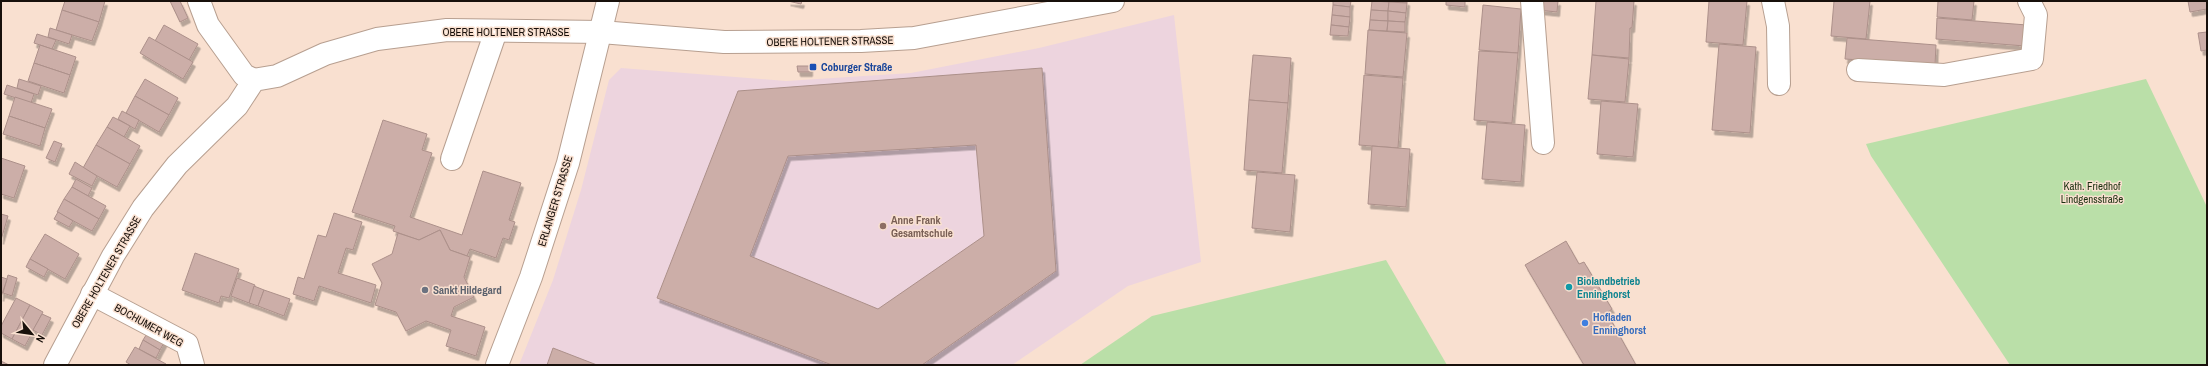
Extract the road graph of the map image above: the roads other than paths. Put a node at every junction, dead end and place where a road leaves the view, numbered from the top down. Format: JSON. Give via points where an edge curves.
{"nodes":[{"id":1,"x":199,"y":1,"type":"edge"},
{"id":2,"x":608,"y":1,"type":"edge"},
{"id":3,"x":1113,"y":1,"type":"edge"},
{"id":4,"x":1532,"y":1,"type":"edge"},
{"id":5,"x":1773,"y":1,"type":"edge"},
{"id":6,"x":2030,"y":1,"type":"edge"},
{"id":7,"x":496,"y":31,"type":"junction"},
{"id":8,"x":601,"y":32,"type":"junction"},
{"id":9,"x":1858,"y":70,"type":"dead end"},
{"id":10,"x":254,"y":80,"type":"junction"},
{"id":11,"x":1779,"y":84,"type":"dead end"},
{"id":12,"x":1543,"y":143,"type":"dead end"},
{"id":13,"x":452,"y":159,"type":"dead end"},
{"id":14,"x":92,"y":294,"type":"junction"},
{"id":15,"x":55,"y":365,"type":"edge"},
{"id":16,"x":193,"y":365,"type":"edge"},
{"id":17,"x":497,"y":365,"type":"edge"}],
"edges":[{"from":1,"to":10,"type":"street","via":[[208,25],[244,75]]},
{"from":2,"to":8,"type":"street"},
{"from":3,"to":8,"type":"street","name":"OBERE HOLTENER STRASSE","via":[[914,38],[724,42]]},
{"from":4,"to":12,"type":"street"},
{"from":5,"to":11,"type":"street","via":[[1778,26]]},
{"from":6,"to":9,"type":"street","via":[[2036,15],[2032,59],[1944,75]]},
{"from":7,"to":8,"type":"street","name":"OBERE HOLTENER STRASSE"},
{"from":7,"to":10,"type":"street","name":"OBERE HOLTENER STRASSE","via":[[447,30],[377,39],[325,54],[277,76]]},
{"from":7,"to":13,"type":"street"},
{"from":8,"to":17,"type":"street","name":"ERLANGER STRASSE","via":[[568,163],[531,277]]},
{"from":10,"to":14,"type":"street","name":"OBERE HOLTENER STRASSE","via":[[236,106],[177,165],[143,208]]},
{"from":14,"to":15,"type":"street","name":"OBERE HOLTENER STRASSE"},
{"from":14,"to":16,"type":"street","name":"BOCHUMER WEG","via":[[187,344]]}]}
